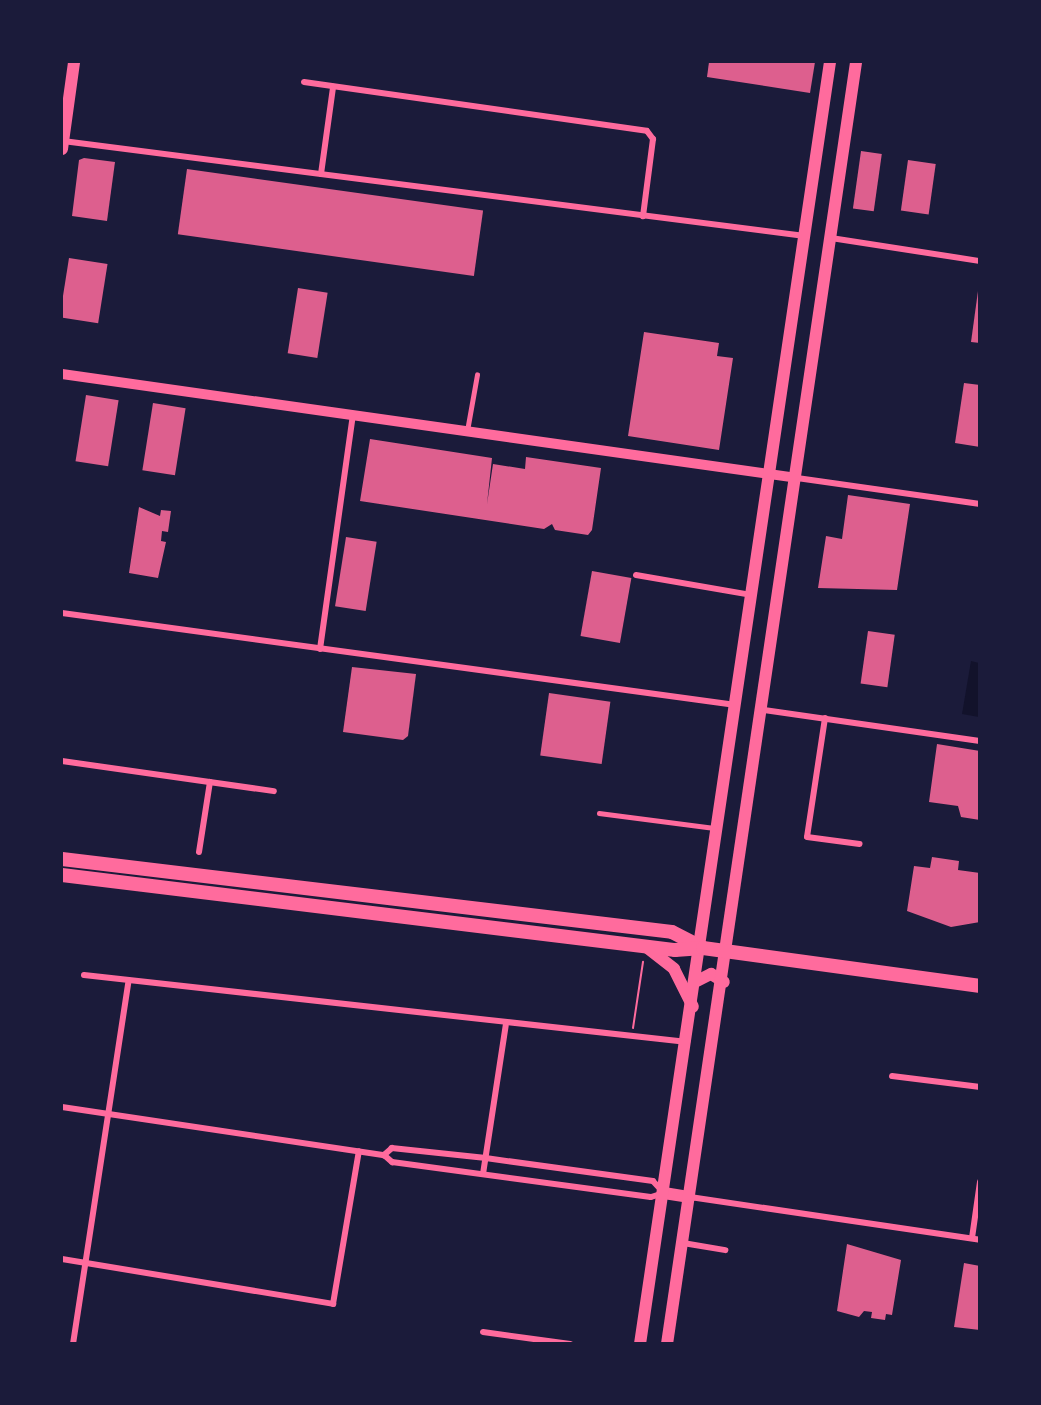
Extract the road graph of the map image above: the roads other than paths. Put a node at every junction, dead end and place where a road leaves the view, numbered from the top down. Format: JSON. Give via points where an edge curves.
{"nodes":[{"id":1,"x":74,"y":62,"type":"edge"},
{"id":2,"x":830,"y":62,"type":"edge"},
{"id":3,"x":856,"y":62,"type":"edge"},
{"id":4,"x":304,"y":82,"type":"dead end"},
{"id":5,"x":333,"y":87,"type":"junction"},
{"id":6,"x":62,"y":145,"type":"edge"},
{"id":7,"x":321,"y":174,"type":"junction"},
{"id":8,"x":643,"y":216,"type":"junction"},
{"id":9,"x":805,"y":236,"type":"junction"},
{"id":10,"x":831,"y":238,"type":"junction"},
{"id":11,"x":980,"y":261,"type":"edge"},
{"id":12,"x":62,"y":374,"type":"edge"},
{"id":13,"x":477,"y":375,"type":"dead end"},
{"id":14,"x":353,"y":415,"type":"junction"},
{"id":15,"x":467,"y":431,"type":"junction"},
{"id":16,"x":771,"y":474,"type":"junction"},
{"id":17,"x":797,"y":478,"type":"junction"},
{"id":18,"x":980,"y":504,"type":"edge"},
{"id":19,"x":636,"y":575,"type":"dead end"},
{"id":20,"x":753,"y":595,"type":"junction"},
{"id":21,"x":62,"y":613,"type":"edge"},
{"id":22,"x":320,"y":649,"type":"junction"},
{"id":23,"x":737,"y":706,"type":"junction"},
{"id":24,"x":764,"y":710,"type":"junction"},
{"id":25,"x":825,"y":718,"type":"junction"},
{"id":26,"x":980,"y":741,"type":"edge"},
{"id":27,"x":62,"y":761,"type":"edge"},
{"id":28,"x":210,"y":782,"type":"junction"},
{"id":29,"x":274,"y":791,"type":"dead end"},
{"id":30,"x":599,"y":813,"type":"dead end"},
{"id":31,"x":720,"y":829,"type":"junction"},
{"id":32,"x":860,"y":844,"type":"dead end"},
{"id":33,"x":199,"y":852,"type":"dead end"},
{"id":34,"x":62,"y":860,"type":"edge"},
{"id":35,"x":62,"y":875,"type":"edge"},
{"id":36,"x":645,"y":946,"type":"junction"},
{"id":37,"x":703,"y":948,"type":"junction"},
{"id":38,"x":729,"y":952,"type":"junction"},
{"id":39,"x":84,"y":975,"type":"dead end"},
{"id":40,"x":129,"y":980,"type":"junction"},
{"id":41,"x":697,"y":981,"type":"junction"},
{"id":42,"x":724,"y":982,"type":"junction"},
{"id":43,"x":980,"y":986,"type":"edge"},
{"id":44,"x":693,"y":1008,"type":"junction"},
{"id":45,"x":506,"y":1023,"type":"junction"},
{"id":46,"x":688,"y":1042,"type":"junction"},
{"id":47,"x":892,"y":1076,"type":"dead end"},
{"id":48,"x":980,"y":1087,"type":"edge"},
{"id":49,"x":62,"y":1107,"type":"edge"},
{"id":50,"x":109,"y":1114,"type":"junction"},
{"id":51,"x":359,"y":1151,"type":"junction"},
{"id":52,"x":384,"y":1155,"type":"junction"},
{"id":53,"x":486,"y":1158,"type":"junction"},
{"id":54,"x":483,"y":1174,"type":"junction"},
{"id":55,"x":980,"y":1182,"type":"edge"},
{"id":56,"x":664,"y":1193,"type":"junction"},
{"id":57,"x":690,"y":1197,"type":"junction"},
{"id":58,"x":972,"y":1238,"type":"junction"},
{"id":59,"x":980,"y":1240,"type":"edge"},
{"id":60,"x":683,"y":1243,"type":"junction"},
{"id":61,"x":724,"y":1250,"type":"dead end"},
{"id":62,"x":62,"y":1259,"type":"edge"},
{"id":63,"x":86,"y":1263,"type":"junction"},
{"id":64,"x":483,"y":1332,"type":"dead end"},
{"id":65,"x":73,"y":1344,"type":"edge"},
{"id":66,"x":570,"y":1344,"type":"edge"},
{"id":67,"x":640,"y":1344,"type":"edge"},
{"id":68,"x":667,"y":1344,"type":"edge"}],
"edges":[{"from":1,"to":6,"type":"main road"},
{"from":2,"to":9,"type":"main road"},
{"from":3,"to":10,"type":"main road"},
{"from":4,"to":5,"type":"street"},
{"from":5,"to":7,"type":"street"},
{"from":5,"to":8,"type":"street","via":[[647,131],[653,140]]},
{"from":6,"to":7,"type":"street"},
{"from":7,"to":8,"type":"street"},
{"from":8,"to":9,"type":"street"},
{"from":9,"to":16,"type":"main road"},
{"from":10,"to":11,"type":"street"},
{"from":10,"to":17,"type":"main road"},
{"from":12,"to":14,"type":"street"},
{"from":13,"to":15,"type":"lane"},
{"from":14,"to":15,"type":"street"},
{"from":14,"to":22,"type":"street"},
{"from":15,"to":16,"type":"street"},
{"from":16,"to":17,"type":"street"},
{"from":16,"to":20,"type":"main road"},
{"from":17,"to":18,"type":"street"},
{"from":17,"to":24,"type":"main road"},
{"from":19,"to":20,"type":"street"},
{"from":20,"to":23,"type":"main road"},
{"from":21,"to":22,"type":"street"},
{"from":22,"to":23,"type":"street"},
{"from":23,"to":31,"type":"main road"},
{"from":24,"to":25,"type":"street"},
{"from":24,"to":38,"type":"main road"},
{"from":25,"to":26,"type":"street"},
{"from":25,"to":32,"type":"street","via":[[807,837]]},
{"from":27,"to":28,"type":"street"},
{"from":28,"to":29,"type":"street"},
{"from":28,"to":33,"type":"street"},
{"from":30,"to":31,"type":"lane"},
{"from":31,"to":37,"type":"main road"},
{"from":34,"to":37,"type":"main road","via":[[672,932]]},
{"from":35,"to":36,"type":"main road"},
{"from":36,"to":37,"type":"main road"},
{"from":36,"to":44,"type":"main road","via":[[674,969]]},
{"from":37,"to":38,"type":"main road"},
{"from":37,"to":41,"type":"main road"},
{"from":38,"to":42,"type":"main road"},
{"from":38,"to":43,"type":"main road"},
{"from":39,"to":40,"type":"street"},
{"from":40,"to":45,"type":"street"},
{"from":40,"to":50,"type":"street"},
{"from":41,"to":42,"type":"main road","via":[[711,974]]},
{"from":41,"to":44,"type":"main road"},
{"from":42,"to":57,"type":"main road"},
{"from":44,"to":46,"type":"main road"},
{"from":45,"to":46,"type":"street"},
{"from":45,"to":53,"type":"street"},
{"from":46,"to":56,"type":"main road"},
{"from":47,"to":48,"type":"street"},
{"from":49,"to":50,"type":"street"},
{"from":50,"to":51,"type":"street"},
{"from":50,"to":63,"type":"street"},
{"from":51,"to":52,"type":"street"},
{"from":51,"to":63,"type":"street","via":[[333,1304]]},
{"from":52,"to":53,"type":"street","via":[[392,1148]]},
{"from":52,"to":54,"type":"street","via":[[392,1162]]},
{"from":53,"to":54,"type":"street"},
{"from":53,"to":56,"type":"street","via":[[653,1181]]},
{"from":54,"to":56,"type":"street","via":[[651,1197]]},
{"from":55,"to":58,"type":"street"},
{"from":56,"to":57,"type":"main road"},
{"from":56,"to":67,"type":"main road"},
{"from":57,"to":58,"type":"street"},
{"from":57,"to":60,"type":"main road"},
{"from":58,"to":59,"type":"street"},
{"from":60,"to":61,"type":"street"},
{"from":60,"to":68,"type":"main road"},
{"from":62,"to":63,"type":"street"},
{"from":63,"to":65,"type":"street"},
{"from":64,"to":66,"type":"street"}]}
